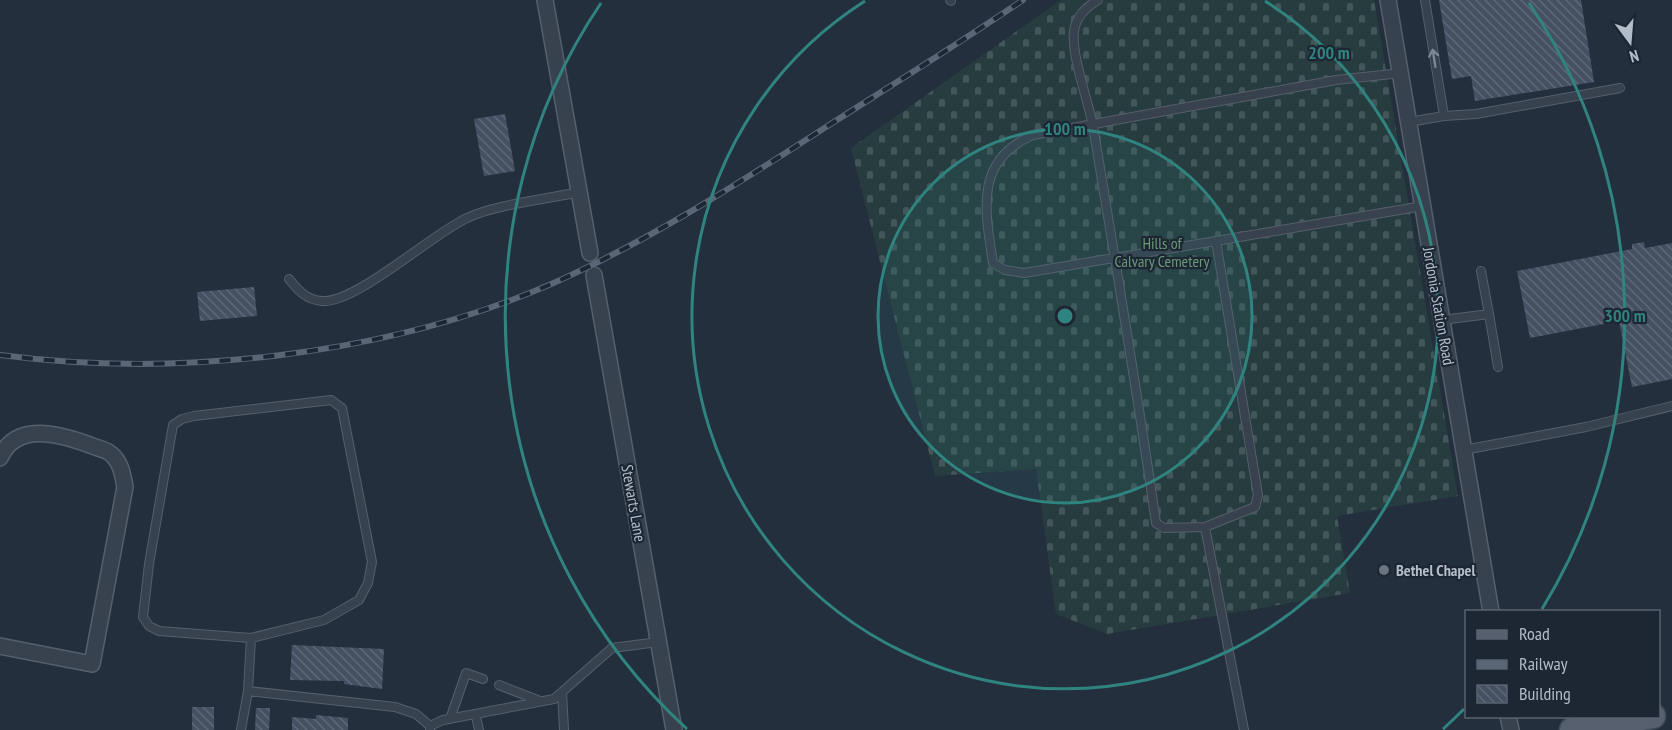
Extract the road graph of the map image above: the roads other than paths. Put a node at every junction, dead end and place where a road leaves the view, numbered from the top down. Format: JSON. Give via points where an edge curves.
{"nodes":[{"id":1,"x":545,"y":0,"type":"edge"},
{"id":2,"x":1098,"y":0,"type":"edge"},
{"id":3,"x":1388,"y":0,"type":"edge"},
{"id":4,"x":1425,"y":0,"type":"edge"},
{"id":5,"x":1401,"y":73,"type":"junction"},
{"id":6,"x":1620,"y":88,"type":"dead end"},
{"id":7,"x":1444,"y":116,"type":"junction"},
{"id":8,"x":1409,"y":122,"type":"junction"},
{"id":9,"x":1093,"y":124,"type":"junction"},
{"id":10,"x":579,"y":192,"type":"junction"},
{"id":11,"x":1423,"y":206,"type":"junction"},
{"id":12,"x":1216,"y":241,"type":"junction"},
{"id":13,"x":590,"y":253,"type":"dead end"},
{"id":14,"x":1115,"y":257,"type":"junction"},
{"id":15,"x":1481,"y":271,"type":"dead end"},
{"id":16,"x":594,"y":275,"type":"dead end"},
{"id":17,"x":289,"y":279,"type":"dead end"},
{"id":18,"x":1489,"y":314,"type":"junction"},
{"id":19,"x":1442,"y":320,"type":"junction"},
{"id":20,"x":1498,"y":367,"type":"dead end"},
{"id":21,"x":1672,"y":406,"type":"edge"},
{"id":22,"x":1464,"y":450,"type":"junction"},
{"id":23,"x":0,"y":458,"type":"edge"},
{"id":24,"x":1205,"y":527,"type":"junction"},
{"id":25,"x":1491,"y":610,"type":"edge"},
{"id":26,"x":251,"y":638,"type":"junction"},
{"id":27,"x":658,"y":642,"type":"junction"},
{"id":28,"x":0,"y":646,"type":"edge"},
{"id":29,"x":483,"y":679,"type":"dead end"},
{"id":30,"x":499,"y":685,"type":"dead end"},
{"id":31,"x":248,"y":691,"type":"junction"},
{"id":32,"x":562,"y":692,"type":"junction"},
{"id":33,"x":541,"y":702,"type":"junction"},
{"id":34,"x":476,"y":716,"type":"junction"},
{"id":35,"x":1647,"y":718,"type":"edge"},
{"id":36,"x":450,"y":719,"type":"junction"},
{"id":37,"x":430,"y":728,"type":"edge"},
{"id":38,"x":241,"y":730,"type":"edge"},
{"id":39,"x":479,"y":730,"type":"edge"},
{"id":40,"x":564,"y":730,"type":"edge"},
{"id":41,"x":674,"y":730,"type":"edge"},
{"id":42,"x":1244,"y":730,"type":"edge"},
{"id":43,"x":1572,"y":730,"type":"edge"}],
"edges":[{"from":1,"to":10,"type":"street"},
{"from":2,"to":9,"type":"lane","via":[[1080,15],[1074,32]]},
{"from":3,"to":5,"type":"street","name":"Jordonia Station Road"},
{"from":7,"to":4,"type":"lane","one_way":true},
{"from":5,"to":8,"type":"street","name":"Jordonia Station Road"},
{"from":5,"to":9,"type":"lane","via":[[1336,80]]},
{"from":6,"to":7,"type":"lane","via":[[1476,114]]},
{"from":7,"to":8,"type":"lane"},
{"from":8,"to":11,"type":"street","name":"Jordonia Station Road"},
{"from":9,"to":14,"type":"lane"},
{"from":9,"to":14,"type":"lane","via":[[1033,135],[1013,144],[1001,156],[984,210],[993,263],[1005,270],[1024,273]]},
{"from":10,"to":13,"type":"street"},
{"from":10,"to":17,"type":"lane","via":[[469,217],[430,238],[411,256],[349,294],[322,302],[302,295]]},
{"from":11,"to":12,"type":"lane"},
{"from":11,"to":19,"type":"street","name":"Jordonia Station Road"},
{"from":12,"to":14,"type":"lane"},
{"from":12,"to":24,"type":"lane","via":[[1258,495],[1255,507]]},
{"from":14,"to":24,"type":"lane","via":[[1156,523],[1164,528]]},
{"from":15,"to":18,"type":"lane"},
{"from":16,"to":27,"type":"street","name":"Stewarts Lane"},
{"from":18,"to":19,"type":"lane"},
{"from":18,"to":20,"type":"lane"},
{"from":19,"to":22,"type":"street","name":"Jordonia Station Road"},
{"from":21,"to":22,"type":"lane"},
{"from":22,"to":25,"type":"street","name":"Jordonia Station Road"},
{"from":23,"to":28,"type":"street","via":[[22,435],[39,432],[75,440],[110,453],[125,487],[92,664]]},
{"from":24,"to":42,"type":"lane"},
{"from":26,"to":26,"type":"lane","via":[[159,631],[143,617],[173,424],[194,416],[331,400],[342,408],[355,470],[372,562],[368,583],[359,600],[324,620]]},
{"from":26,"to":31,"type":"lane"},
{"from":27,"to":32,"type":"lane","via":[[612,648]]},
{"from":27,"to":41,"type":"street","name":"Stewarts Lane"},
{"from":29,"to":36,"type":"lane","via":[[466,673]]},
{"from":30,"to":33,"type":"lane"},
{"from":31,"to":37,"type":"lane","via":[[395,707],[416,714]]},
{"from":31,"to":38,"type":"lane"},
{"from":32,"to":33,"type":"lane"},
{"from":32,"to":40,"type":"lane"},
{"from":33,"to":34,"type":"lane"},
{"from":34,"to":36,"type":"lane"},
{"from":34,"to":39,"type":"lane"},
{"from":35,"to":43,"type":"main road"},
{"from":36,"to":37,"type":"lane"}]}
